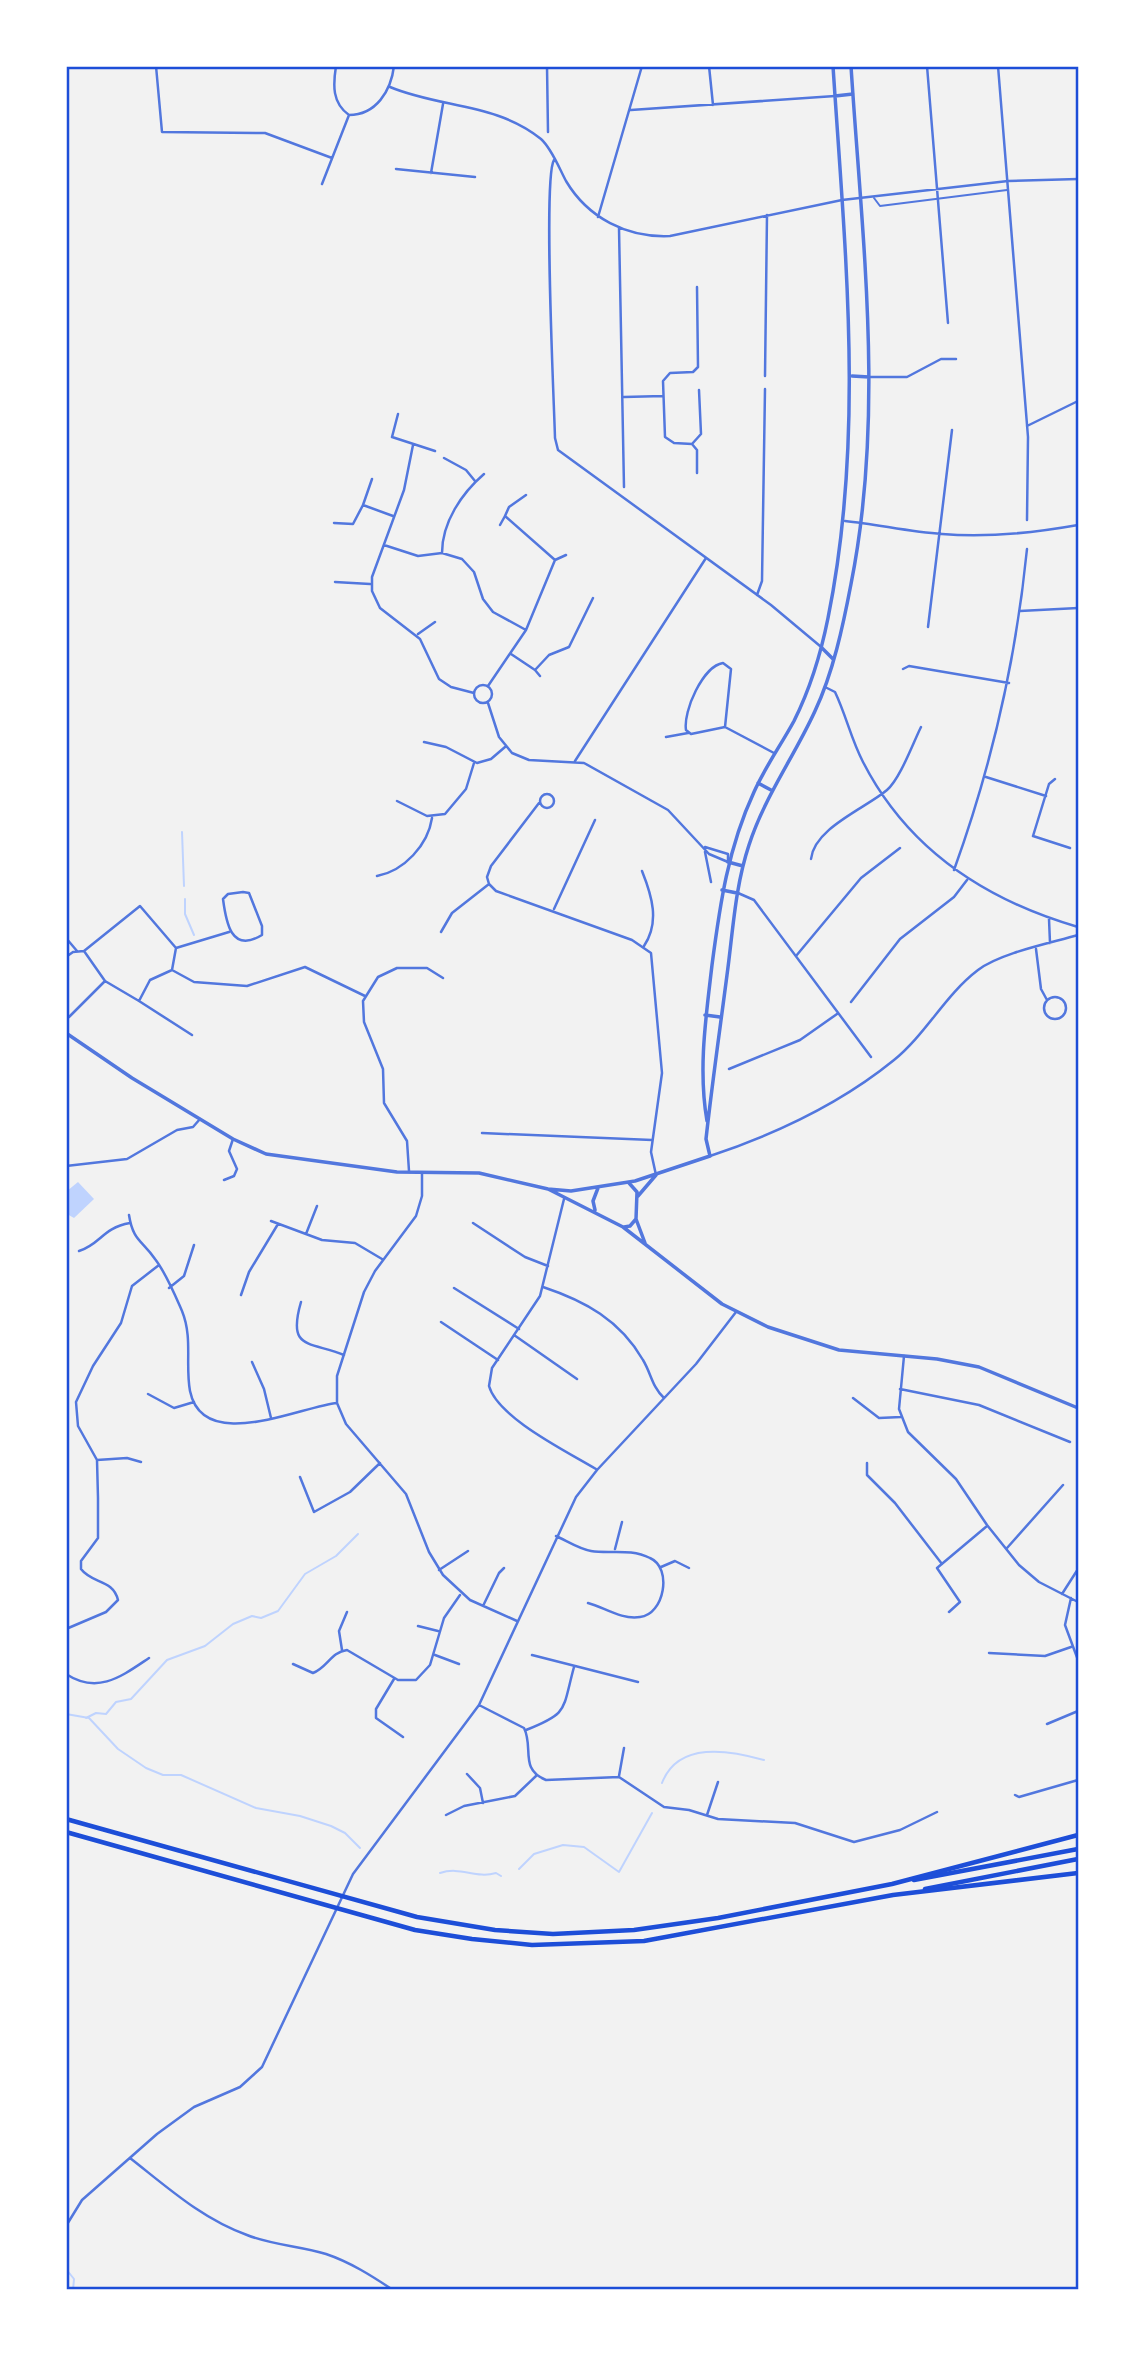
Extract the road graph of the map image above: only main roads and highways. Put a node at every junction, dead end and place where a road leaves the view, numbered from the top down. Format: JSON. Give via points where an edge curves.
{"nodes":[{"id":1,"x":66,"y":1819,"type":"edge"},
{"id":2,"x":66,"y":1832,"type":"edge"},
{"id":3,"x":1079,"y":1835,"type":"edge"},
{"id":4,"x":1079,"y":1849,"type":"edge"},
{"id":5,"x":1079,"y":1859,"type":"edge"},
{"id":6,"x":1079,"y":1873,"type":"edge"},
{"id":7,"x":892,"y":1884,"type":"junction"},
{"id":8,"x":893,"y":1895,"type":"junction"}],
"edges":[{"from":1,"to":7,"type":"main road","via":[[391,1911],[514,1932],[580,1934],[657,1927]]},
{"from":2,"to":8,"type":"main road","via":[[373,1919],[509,1944],[644,1941]]},
{"from":3,"to":7,"type":"main road"},
{"from":4,"to":7,"type":"main road"},
{"from":5,"to":8,"type":"main road"},
{"from":6,"to":8,"type":"main road"}]}
